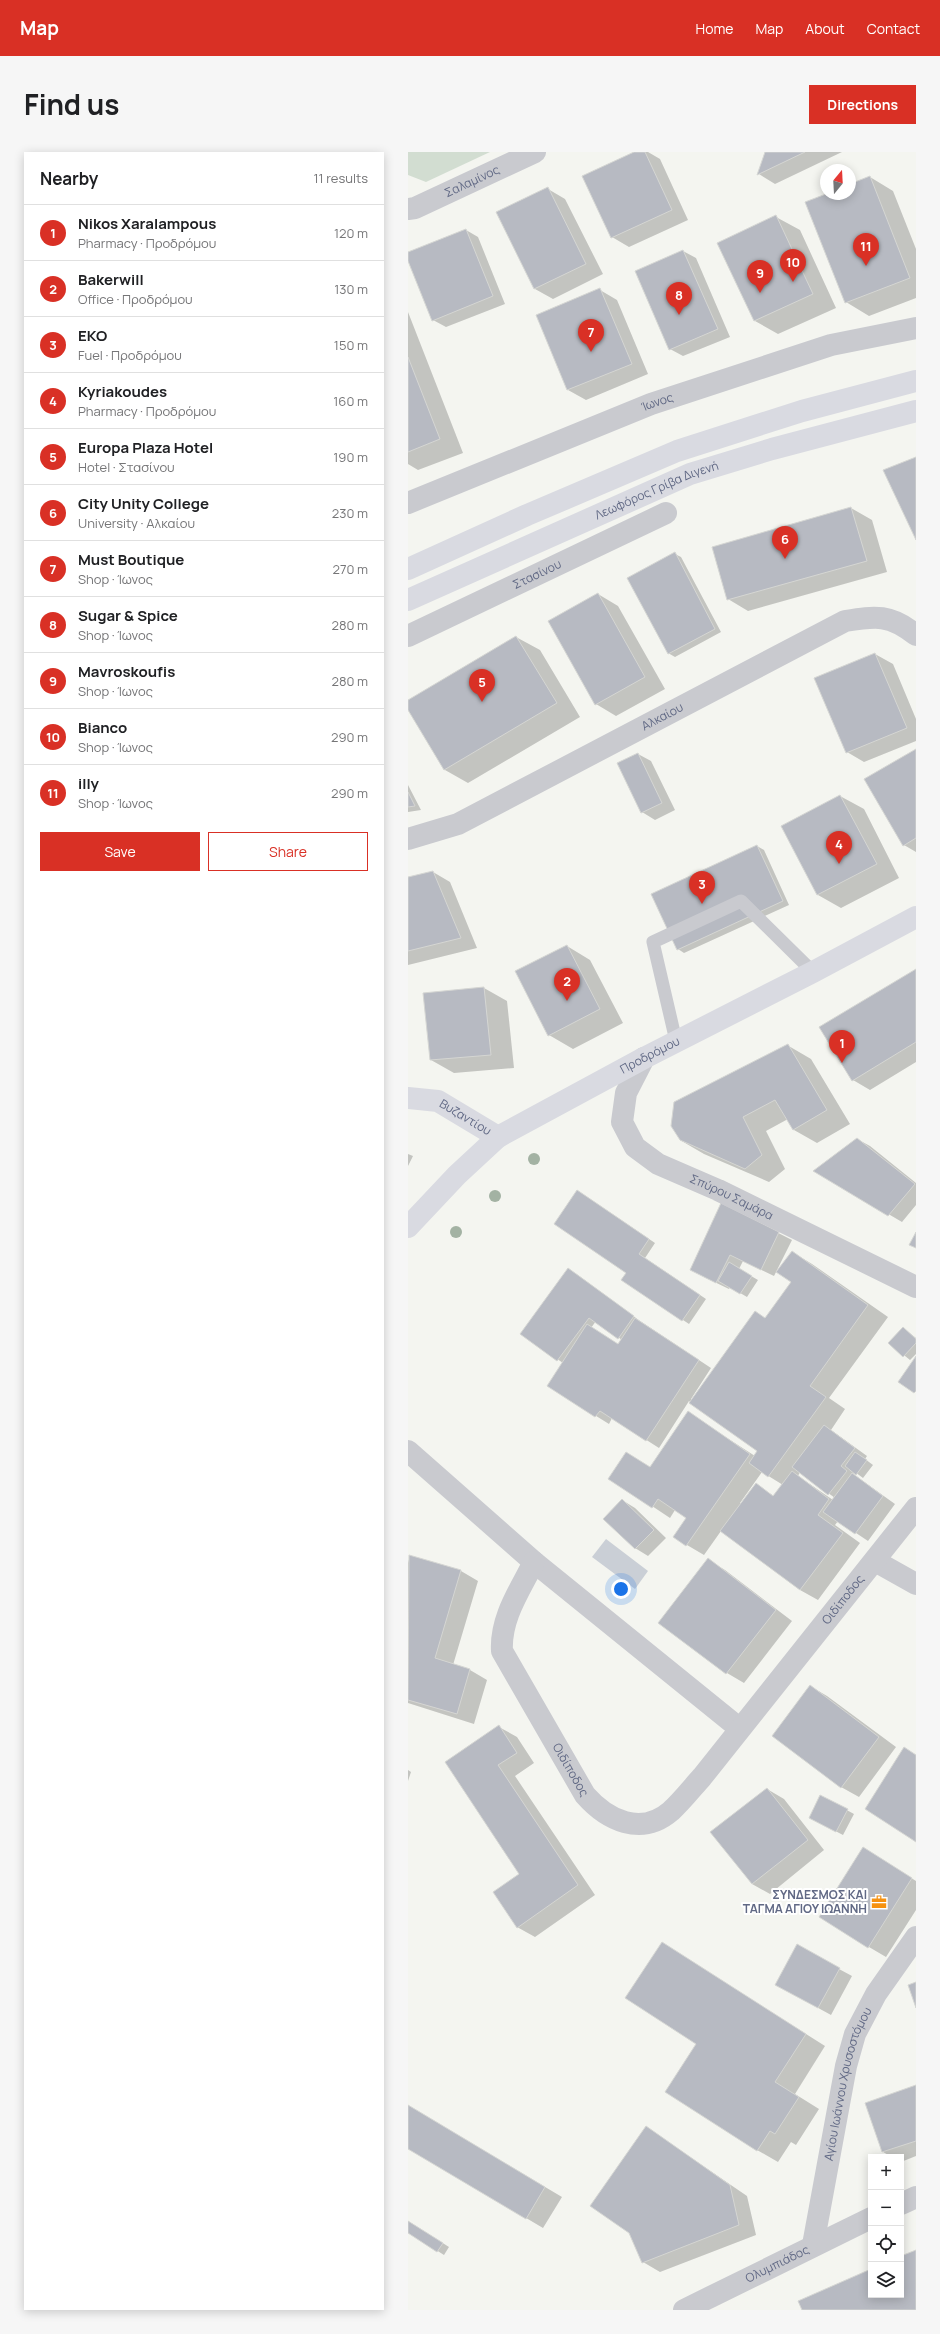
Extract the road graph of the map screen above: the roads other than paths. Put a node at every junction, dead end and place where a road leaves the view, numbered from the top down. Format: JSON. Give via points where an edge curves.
{"nodes":[{"id":1,"x":535,"y":152,"type":"edge"},
{"id":2,"x":408,"y":209,"type":"edge"},
{"id":3,"x":916,"y":328,"type":"edge"},
{"id":4,"x":916,"y":381,"type":"edge"},
{"id":5,"x":916,"y":411,"type":"edge"},
{"id":6,"x":408,"y":503,"type":"edge"},
{"id":7,"x":666,"y":513,"type":"dead end"},
{"id":8,"x":408,"y":570,"type":"edge"},
{"id":9,"x":408,"y":600,"type":"edge"},
{"id":10,"x":916,"y":635,"type":"edge"},
{"id":11,"x":408,"y":636,"type":"edge"},
{"id":12,"x":408,"y":839,"type":"edge"},
{"id":13,"x":916,"y":917,"type":"edge"},
{"id":14,"x":813,"y":972,"type":"junction"},
{"id":15,"x":676,"y":1041,"type":"junction"},
{"id":16,"x":644,"y":1058,"type":"junction"},
{"id":17,"x":408,"y":1098,"type":"edge"},
{"id":18,"x":498,"y":1137,"type":"junction"},
{"id":19,"x":408,"y":1227,"type":"edge"},
{"id":20,"x":916,"y":1287,"type":"edge"},
{"id":21,"x":408,"y":1451,"type":"edge"},
{"id":22,"x":916,"y":1508,"type":"edge"},
{"id":23,"x":875,"y":1560,"type":"junction"},
{"id":24,"x":534,"y":1562,"type":"junction"},
{"id":25,"x":916,"y":1584,"type":"edge"},
{"id":26,"x":739,"y":1728,"type":"junction"},
{"id":27,"x":916,"y":1937,"type":"edge"},
{"id":28,"x":916,"y":2196,"type":"edge"},
{"id":29,"x":904,"y":2202,"type":"edge"},
{"id":30,"x":868,"y":2219,"type":"edge"},
{"id":31,"x":813,"y":2245,"type":"junction"},
{"id":32,"x":684,"y":2310,"type":"edge"}],
"edges":[{"from":1,"to":2,"type":"street","name":"Σαλαμίνος"},
{"from":3,"to":6,"type":"street","name":"Ίωνος","via":[[831,345],[651,404]]},
{"from":4,"to":8,"type":"main road","via":[[802,411],[677,451],[527,515]]},
{"from":5,"to":9,"type":"main road","name":"Λεωφόρος Γρίβα Διγενή","via":[[772,449],[690,474]]},
{"from":7,"to":11,"type":"street","name":"Στασίνου"},
{"from":10,"to":12,"type":"street","name":"Αλκαίου","via":[[905,626],[887,618],[875,616],[844,621],[458,824]]},
{"from":13,"to":14,"type":"main road","name":"Προδρόμου"},
{"from":14,"to":15,"type":"main road","name":"Προδρόμου"},
{"from":14,"to":15,"type":"lane","via":[[741,902],[653,942]]},
{"from":15,"to":16,"type":"main road","name":"Προδρόμου"},
{"from":16,"to":18,"type":"main road","name":"Προδρόμου","via":[[534,1120]]},
{"from":16,"to":20,"type":"street","name":"Σπύρου Σαμάρα","via":[[626,1093],[622,1122],[635,1147],[658,1164],[718,1190]]},
{"from":17,"to":18,"type":"main road","name":"Βυζαντίου","via":[[438,1101]]},
{"from":18,"to":19,"type":"main road","name":"Προδρόμου","via":[[457,1175]]},
{"from":21,"to":24,"type":"street"},
{"from":22,"to":23,"type":"street","name":"Οιδίποδος"},
{"from":23,"to":25,"type":"street"},
{"from":23,"to":26,"type":"street","name":"Οιδίποδος"},
{"from":24,"to":26,"type":"street"},
{"from":24,"to":26,"type":"street","name":"Οιδίποδος","via":[[505,1621],[501,1635],[502,1651],[585,1795],[597,1809],[613,1819],[631,1824],[650,1823],[670,1812],[702,1777]]},
{"from":27,"to":31,"type":"street","name":"Αγίου Ιωάννου Χρυσοστόμου","via":[[876,1994],[855,2034],[846,2066]]},
{"from":28,"to":29,"type":"street"},
{"from":30,"to":31,"type":"street","name":"Ολυμπιάδος"},
{"from":31,"to":32,"type":"street","name":"Ολυμπιάδος"}]}
